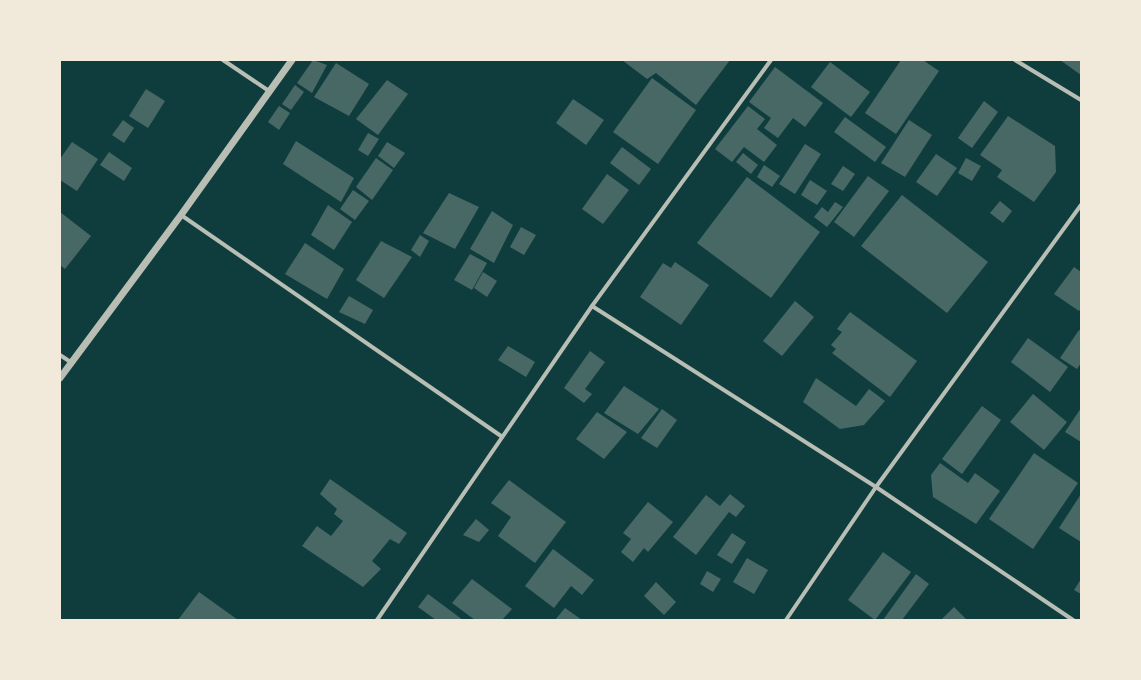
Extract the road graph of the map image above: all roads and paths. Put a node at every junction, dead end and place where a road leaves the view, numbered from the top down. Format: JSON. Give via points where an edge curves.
{"nodes":[{"id":1,"x":222,"y":60,"type":"edge"},
{"id":2,"x":292,"y":60,"type":"edge"},
{"id":3,"x":772,"y":60,"type":"edge"},
{"id":4,"x":1015,"y":60,"type":"edge"},
{"id":5,"x":269,"y":91,"type":"junction"},
{"id":6,"x":1081,"y":100,"type":"edge"},
{"id":7,"x":1081,"y":205,"type":"edge"},
{"id":8,"x":181,"y":215,"type":"junction"},
{"id":9,"x":592,"y":306,"type":"junction"},
{"id":10,"x":60,"y":355,"type":"edge"},
{"id":11,"x":72,"y":363,"type":"junction"},
{"id":12,"x":60,"y":378,"type":"edge"},
{"id":13,"x":501,"y":436,"type":"junction"},
{"id":14,"x":876,"y":487,"type":"junction"},
{"id":15,"x":377,"y":620,"type":"edge"},
{"id":16,"x":786,"y":620,"type":"edge"},
{"id":17,"x":1073,"y":620,"type":"edge"}],
"edges":[{"from":1,"to":5,"type":"street"},
{"from":2,"to":5,"type":"street"},
{"from":3,"to":9,"type":"street"},
{"from":4,"to":6,"type":"street"},
{"from":5,"to":8,"type":"street"},
{"from":7,"to":14,"type":"street"},
{"from":8,"to":11,"type":"street"},
{"from":8,"to":13,"type":"street"},
{"from":9,"to":13,"type":"street"},
{"from":9,"to":14,"type":"street"},
{"from":10,"to":11,"type":"street"},
{"from":11,"to":12,"type":"street"},
{"from":13,"to":15,"type":"street"},
{"from":14,"to":16,"type":"street"},
{"from":14,"to":17,"type":"street"}]}
